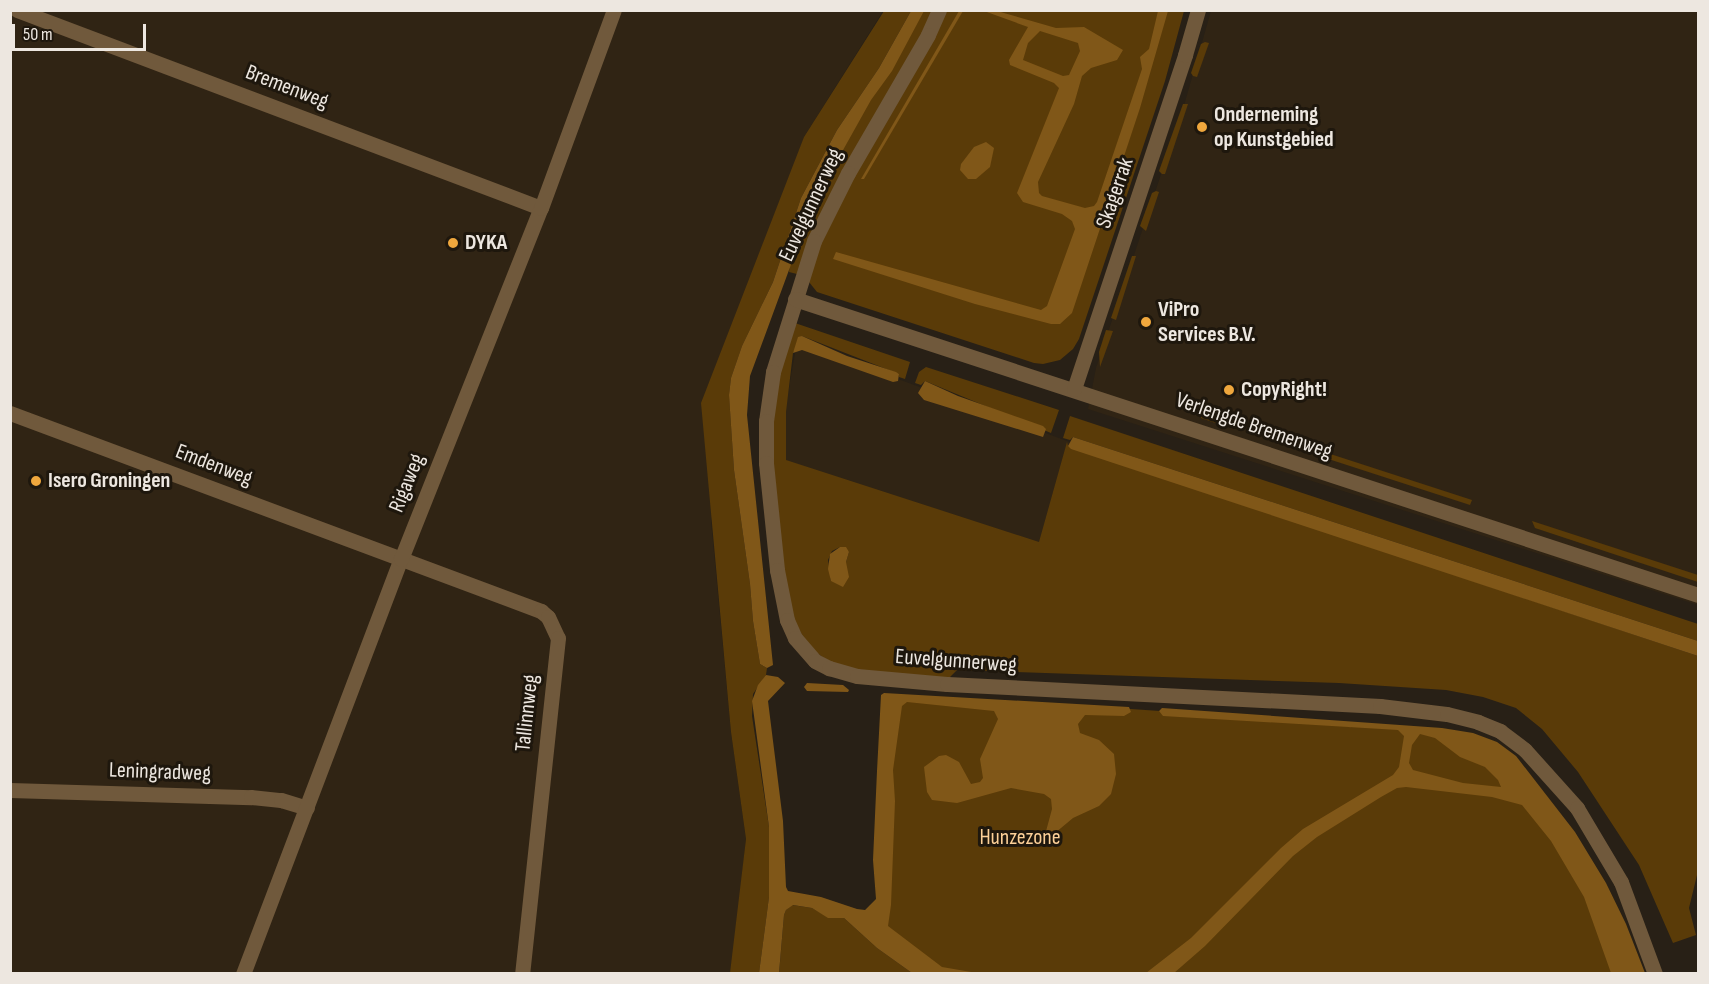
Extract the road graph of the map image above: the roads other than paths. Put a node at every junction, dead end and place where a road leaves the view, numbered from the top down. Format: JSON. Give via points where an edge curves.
{"nodes":[{"id":1,"x":16,"y":10,"type":"edge"},
{"id":2,"x":614,"y":10,"type":"edge"},
{"id":3,"x":939,"y":10,"type":"edge"},
{"id":4,"x":1198,"y":10,"type":"edge"},
{"id":5,"x":541,"y":208,"type":"junction"},
{"id":6,"x":795,"y":299,"type":"junction"},
{"id":7,"x":1074,"y":389,"type":"junction"},
{"id":8,"x":10,"y":413,"type":"edge"},
{"id":9,"x":401,"y":559,"type":"junction"},
{"id":10,"x":1698,"y":595,"type":"edge"},
{"id":11,"x":10,"y":790,"type":"edge"},
{"id":12,"x":307,"y":808,"type":"junction"},
{"id":13,"x":243,"y":974,"type":"edge"},
{"id":14,"x":522,"y":974,"type":"edge"},
{"id":15,"x":1655,"y":974,"type":"edge"}],
"edges":[{"from":1,"to":5,"type":"street","name":"Bremenweg"},
{"from":2,"to":5,"type":"street","name":"Rigaweg"},
{"from":3,"to":6,"type":"street","name":"Euvelgunnerweg","via":[[814,241]]},
{"from":4,"to":7,"type":"street","name":"Skagerrak"},
{"from":5,"to":9,"type":"street","name":"Rigaweg"},
{"from":6,"to":7,"type":"street","name":"Verlengde Bremenweg"},
{"from":6,"to":15,"type":"street","name":"Euvelgunnerweg","via":[[772,372],[766,463],[777,570],[787,620],[795,638],[815,661],[842,673],[879,678],[1380,706],[1478,722],[1500,731],[1525,750],[1576,808],[1621,882]]},
{"from":7,"to":10,"type":"street","name":"Verlengde Bremenweg"},
{"from":8,"to":9,"type":"street","name":"Emdenweg"},
{"from":9,"to":12,"type":"street","name":"Rigaweg"},
{"from":9,"to":14,"type":"street","name":"Tallinnweg","via":[[541,610],[556,632]]},
{"from":11,"to":12,"type":"street","name":"Leningradweg","via":[[251,797]]},
{"from":12,"to":13,"type":"street","name":"Rigaweg"}]}
